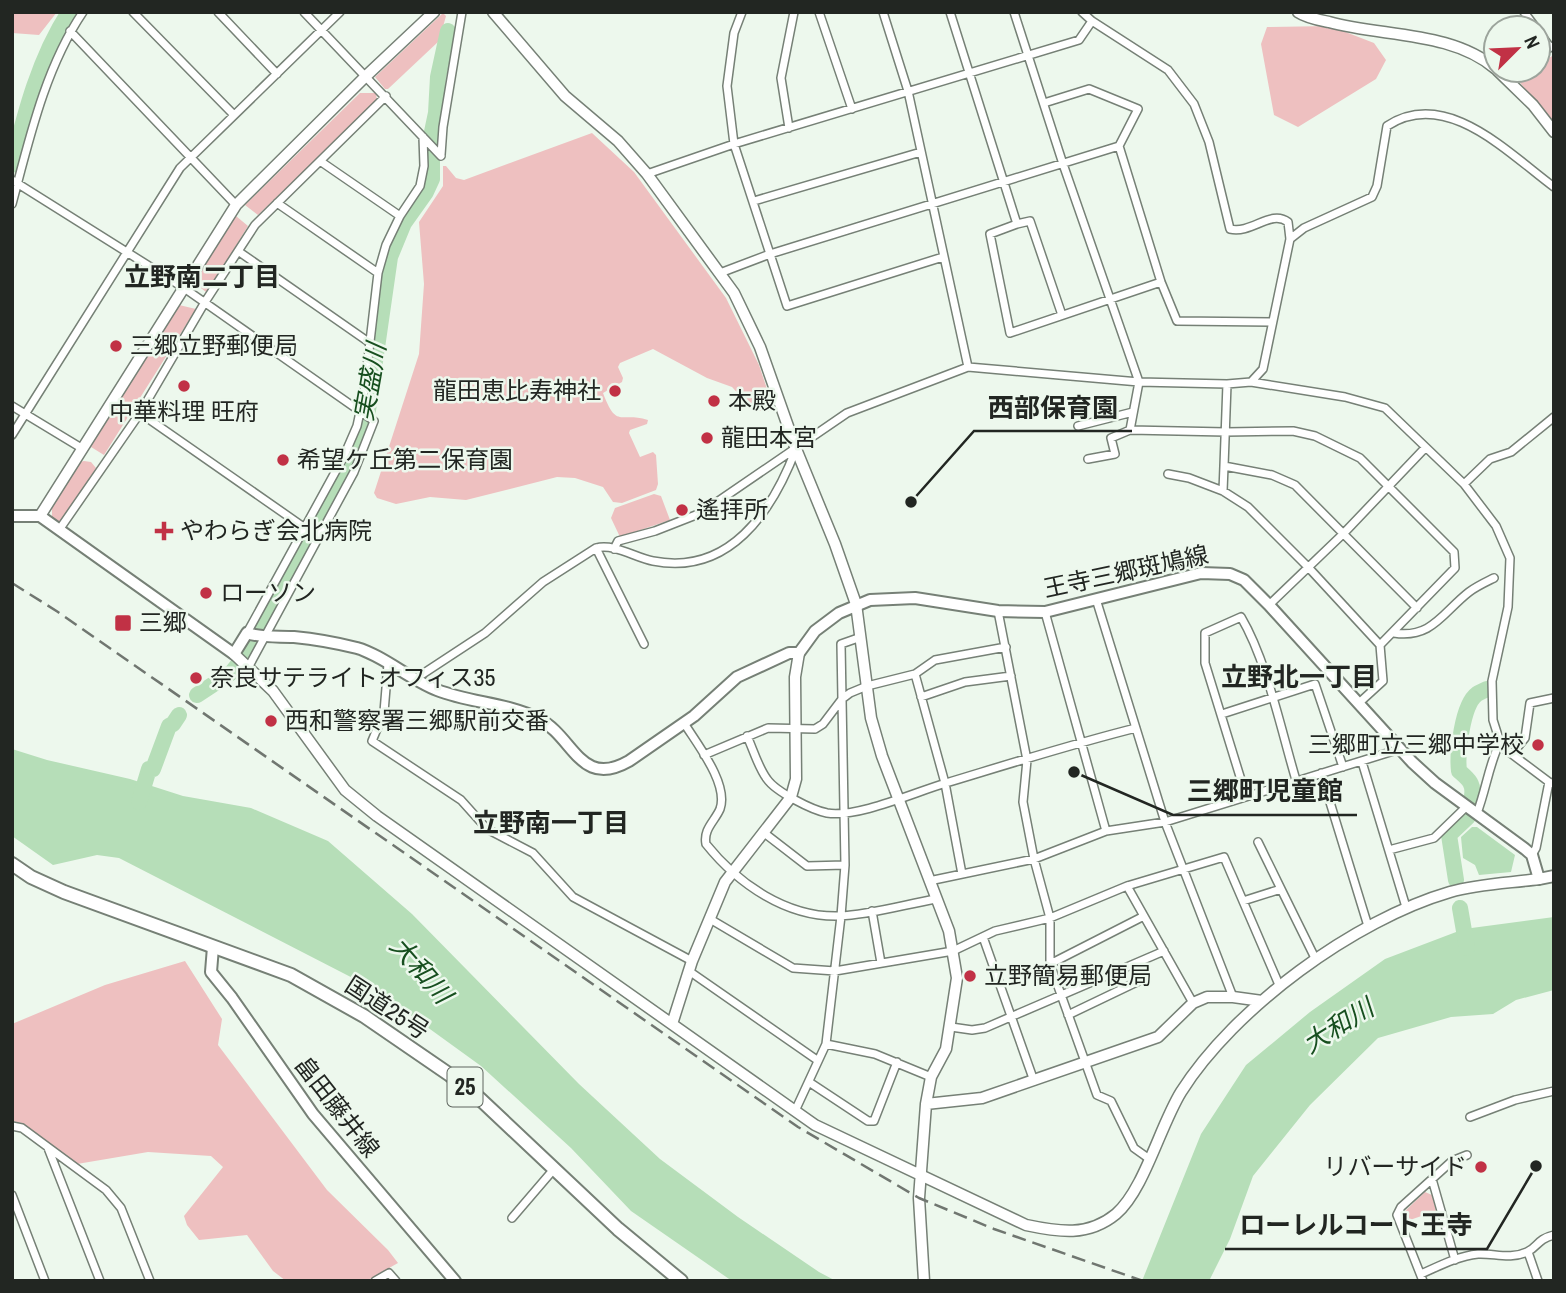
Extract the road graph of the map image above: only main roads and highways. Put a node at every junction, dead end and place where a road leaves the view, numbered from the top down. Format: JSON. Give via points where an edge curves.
{"nodes":[{"id":1,"x":12,"y":516,"type":"edge"},
{"id":2,"x":12,"y":864,"type":"edge"},
{"id":3,"x":1554,"y":876,"type":"edge"},
{"id":4,"x":213,"y":947,"type":"junction"},
{"id":5,"x":453,"y":1280,"type":"edge"},
{"id":6,"x":681,"y":1281,"type":"edge"}],
"edges":[{"from":1,"to":3,"type":"main road","name":"王寺三郷斑鳩線","via":[[40,516],[236,655],[257,635],[360,649],[436,690],[537,718],[549,724],[585,765],[605,769],[621,766],[684,723],[737,677],[789,653],[799,653],[816,631],[856,604],[915,598],[998,611],[1045,612],[1201,573],[1230,574],[1244,580],[1269,604],[1434,783],[1532,855],[1539,878]]},
{"from":2,"to":4,"type":"highway","name":"国道25号","number":"25","via":[[64,892]]},
{"from":4,"to":5,"type":"main road","name":"畠田藤井線","via":[[211,972],[301,1099]]},
{"from":4,"to":6,"type":"highway","name":"国道25号","number":"25","via":[[291,975],[364,1016],[463,1085]]}]}
